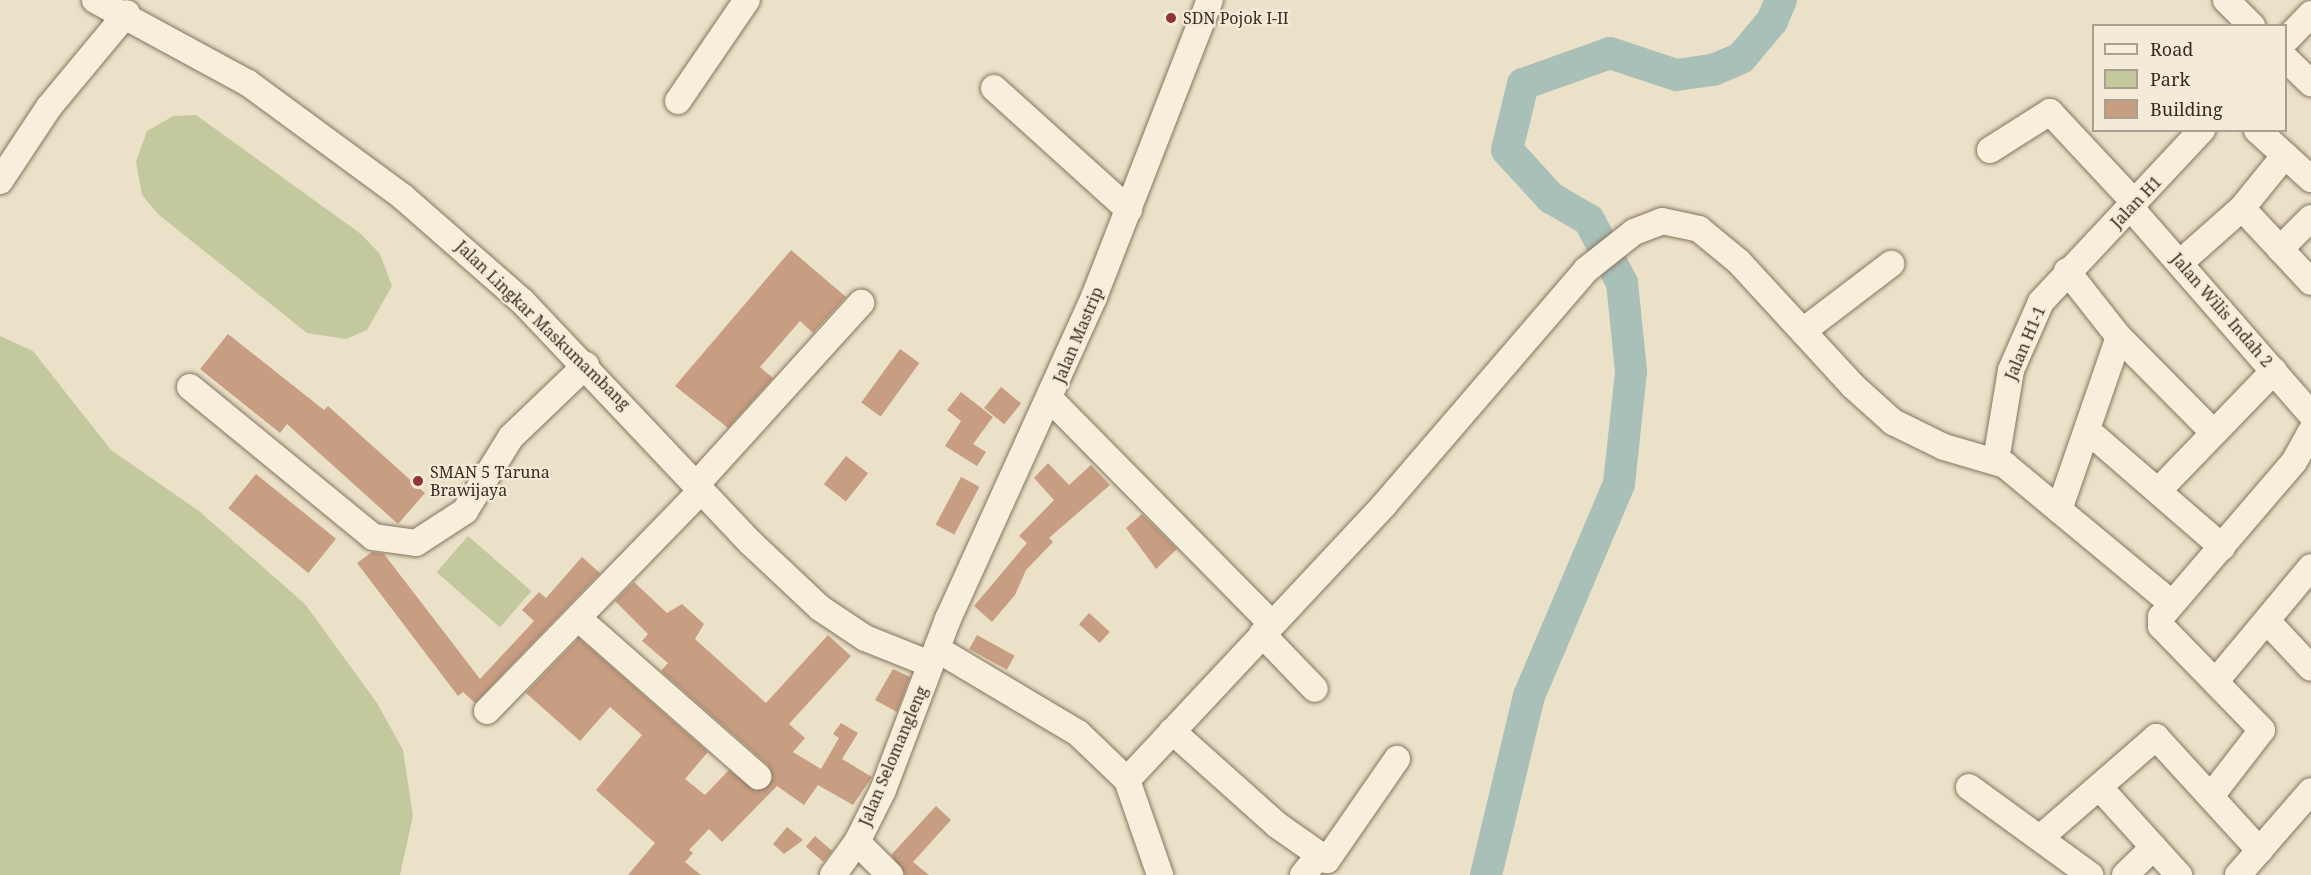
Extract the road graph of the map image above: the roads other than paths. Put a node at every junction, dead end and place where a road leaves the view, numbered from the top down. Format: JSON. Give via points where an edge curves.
{"nodes":[{"id":1,"x":95,"y":0,"type":"edge"},
{"id":2,"x":747,"y":0,"type":"edge"},
{"id":3,"x":1210,"y":0,"type":"edge"},
{"id":4,"x":2226,"y":0,"type":"edge"},
{"id":5,"x":127,"y":13,"type":"junction"},
{"id":6,"x":2311,"y":14,"type":"edge"},
{"id":7,"x":2250,"y":24,"type":"edge"},
{"id":8,"x":2287,"y":39,"type":"edge"},
{"id":9,"x":2287,"y":60,"type":"edge"},
{"id":10,"x":2311,"y":83,"type":"edge"},
{"id":11,"x":994,"y":88,"type":"dead end"},
{"id":12,"x":678,"y":102,"type":"dead end"},
{"id":13,"x":2200,"y":132,"type":"edge"},
{"id":14,"x":2259,"y":132,"type":"edge"},
{"id":15,"x":1990,"y":150,"type":"dead end"},
{"id":16,"x":2285,"y":155,"type":"junction"},
{"id":17,"x":2311,"y":179,"type":"edge"},
{"id":18,"x":0,"y":181,"type":"edge"},
{"id":19,"x":2133,"y":206,"type":"junction"},
{"id":20,"x":2242,"y":208,"type":"junction"},
{"id":21,"x":1129,"y":210,"type":"junction"},
{"id":22,"x":2311,"y":218,"type":"edge"},
{"id":23,"x":2280,"y":249,"type":"junction"},
{"id":24,"x":2181,"y":262,"type":"junction"},
{"id":25,"x":1892,"y":264,"type":"dead end"},
{"id":26,"x":2067,"y":271,"type":"junction"},
{"id":27,"x":2311,"y":282,"type":"edge"},
{"id":28,"x":861,"y":303,"type":"dead end"},
{"id":29,"x":1803,"y":331,"type":"junction"},
{"id":30,"x":2118,"y":337,"type":"junction"},
{"id":31,"x":586,"y":365,"type":"junction"},
{"id":32,"x":2274,"y":371,"type":"junction"},
{"id":33,"x":190,"y":387,"type":"dead end"},
{"id":34,"x":1051,"y":400,"type":"junction"},
{"id":35,"x":2311,"y":414,"type":"edge"},
{"id":36,"x":2088,"y":430,"type":"junction"},
{"id":37,"x":2211,"y":430,"type":"junction"},
{"id":38,"x":2311,"y":431,"type":"edge"},
{"id":39,"x":1996,"y":460,"type":"junction"},
{"id":40,"x":699,"y":488,"type":"junction"},
{"id":41,"x":2158,"y":491,"type":"junction"},
{"id":42,"x":2059,"y":510,"type":"junction"},
{"id":43,"x":2222,"y":547,"type":"junction"},
{"id":44,"x":2311,"y":567,"type":"edge"},
{"id":45,"x":2171,"y":603,"type":"junction"},
{"id":46,"x":578,"y":618,"type":"junction"},
{"id":47,"x":2267,"y":621,"type":"junction"},
{"id":48,"x":1267,"y":629,"type":"junction"},
{"id":49,"x":933,"y":656,"type":"junction"},
{"id":50,"x":2311,"y":668,"type":"edge"},
{"id":51,"x":2217,"y":681,"type":"junction"},
{"id":52,"x":1315,"y":689,"type":"dead end"},
{"id":53,"x":487,"y":711,"type":"dead end"},
{"id":54,"x":1172,"y":731,"type":"junction"},
{"id":55,"x":1397,"y":759,"type":"dead end"},
{"id":56,"x":759,"y":776,"type":"dead end"},
{"id":57,"x":1127,"y":780,"type":"junction"},
{"id":58,"x":1970,"y":787,"type":"dead end"},
{"id":59,"x":2100,"y":788,"type":"junction"},
{"id":60,"x":2311,"y":791,"type":"edge"},
{"id":61,"x":2211,"y":796,"type":"junction"},
{"id":62,"x":2040,"y":838,"type":"junction"},
{"id":63,"x":857,"y":842,"type":"junction"},
{"id":64,"x":2154,"y":847,"type":"junction"},
{"id":65,"x":2260,"y":850,"type":"junction"},
{"id":66,"x":1311,"y":865,"type":"edge"},
{"id":67,"x":832,"y":875,"type":"edge"},
{"id":68,"x":890,"y":875,"type":"edge"},
{"id":69,"x":1160,"y":875,"type":"edge"},
{"id":70,"x":2090,"y":875,"type":"edge"},
{"id":71,"x":2125,"y":875,"type":"edge"},
{"id":72,"x":2179,"y":875,"type":"edge"},
{"id":73,"x":2238,"y":875,"type":"edge"}],
"edges":[{"from":1,"to":5,"type":"street","name":"Jalan Lingkar Maskumambang"},
{"from":2,"to":12,"type":"street"},
{"from":3,"to":21,"type":"street","name":"Jalan Mastrip"},
{"from":4,"to":7,"type":"street"},
{"from":5,"to":18,"type":"street","via":[[49,107]]},
{"from":5,"to":31,"type":"street","name":"Jalan Lingkar Maskumambang","via":[[248,83],[403,197],[470,251]]},
{"from":6,"to":8,"type":"street"},
{"from":9,"to":10,"type":"street"},
{"from":11,"to":21,"type":"street"},
{"from":13,"to":19,"type":"street","name":"Jalan H1"},
{"from":14,"to":16,"type":"street"},
{"from":15,"to":19,"type":"street","name":"Jalan Wilis Indah 2","via":[[2050,112]]},
{"from":16,"to":17,"type":"street"},
{"from":16,"to":20,"type":"street"},
{"from":19,"to":24,"type":"street","name":"Jalan Wilis Indah 2"},
{"from":19,"to":26,"type":"street","name":"Jalan H1"},
{"from":20,"to":23,"type":"street"},
{"from":20,"to":24,"type":"street"},
{"from":21,"to":34,"type":"street","name":"Jalan Mastrip"},
{"from":22,"to":23,"type":"street"},
{"from":23,"to":27,"type":"street"},
{"from":24,"to":32,"type":"street","name":"Jalan Wilis Indah 2"},
{"from":25,"to":29,"type":"street"},
{"from":26,"to":30,"type":"street"},
{"from":26,"to":39,"type":"street","name":"Jalan H1-1","via":[[2041,302],[2011,370]]},
{"from":28,"to":40,"type":"street"},
{"from":29,"to":39,"type":"street","via":[[1853,386],[1893,422],[1958,453]]},
{"from":29,"to":48,"type":"street","via":[[1699,229],[1662,221],[1634,232],[1586,270],[1384,505]]},
{"from":30,"to":36,"type":"street"},
{"from":30,"to":37,"type":"street"},
{"from":31,"to":33,"type":"street","via":[[512,437],[465,511],[416,543],[373,537]]},
{"from":31,"to":40,"type":"street","name":"Jalan Lingkar Maskumambang"},
{"from":32,"to":35,"type":"street","name":"Jalan Wilis Indah 2"},
{"from":32,"to":37,"type":"street"},
{"from":34,"to":48,"type":"street"},
{"from":34,"to":49,"type":"street","name":"Jalan Mastrip"},
{"from":36,"to":41,"type":"street"},
{"from":36,"to":42,"type":"street"},
{"from":37,"to":41,"type":"street"},
{"from":38,"to":43,"type":"street","via":[[2294,462]]},
{"from":39,"to":42,"type":"street"},
{"from":40,"to":46,"type":"street"},
{"from":40,"to":49,"type":"street","name":"Jalan Lingkar Maskumambang","via":[[820,608],[875,643]]},
{"from":41,"to":43,"type":"street"},
{"from":42,"to":45,"type":"street"},
{"from":43,"to":45,"type":"street"},
{"from":44,"to":47,"type":"street"},
{"from":45,"to":51,"type":"street","via":[[2161,626]]},
{"from":46,"to":53,"type":"street"},
{"from":46,"to":56,"type":"street"},
{"from":47,"to":50,"type":"street"},
{"from":47,"to":51,"type":"street"},
{"from":48,"to":52,"type":"street"},
{"from":48,"to":54,"type":"street"},
{"from":49,"to":57,"type":"street","name":"Jalan Lingkar Maskumambang","via":[[1078,733]]},
{"from":49,"to":63,"type":"street","name":"Jalan Selomangleng","via":[[911,723]]},
{"from":51,"to":61,"type":"street","via":[[2262,729]]},
{"from":54,"to":57,"type":"street"},
{"from":54,"to":66,"type":"street"},
{"from":55,"to":66,"type":"street","via":[[1332,858]]},
{"from":57,"to":69,"type":"street"},
{"from":58,"to":62,"type":"street"},
{"from":59,"to":61,"type":"street","via":[[2156,737]]},
{"from":59,"to":62,"type":"street"},
{"from":59,"to":64,"type":"street"},
{"from":60,"to":65,"type":"street"},
{"from":61,"to":65,"type":"street"},
{"from":62,"to":70,"type":"street"},
{"from":63,"to":67,"type":"street","name":"Jalan Selomangleng"},
{"from":63,"to":68,"type":"street"},
{"from":64,"to":71,"type":"street"},
{"from":64,"to":72,"type":"street"},
{"from":65,"to":73,"type":"street"}]}
